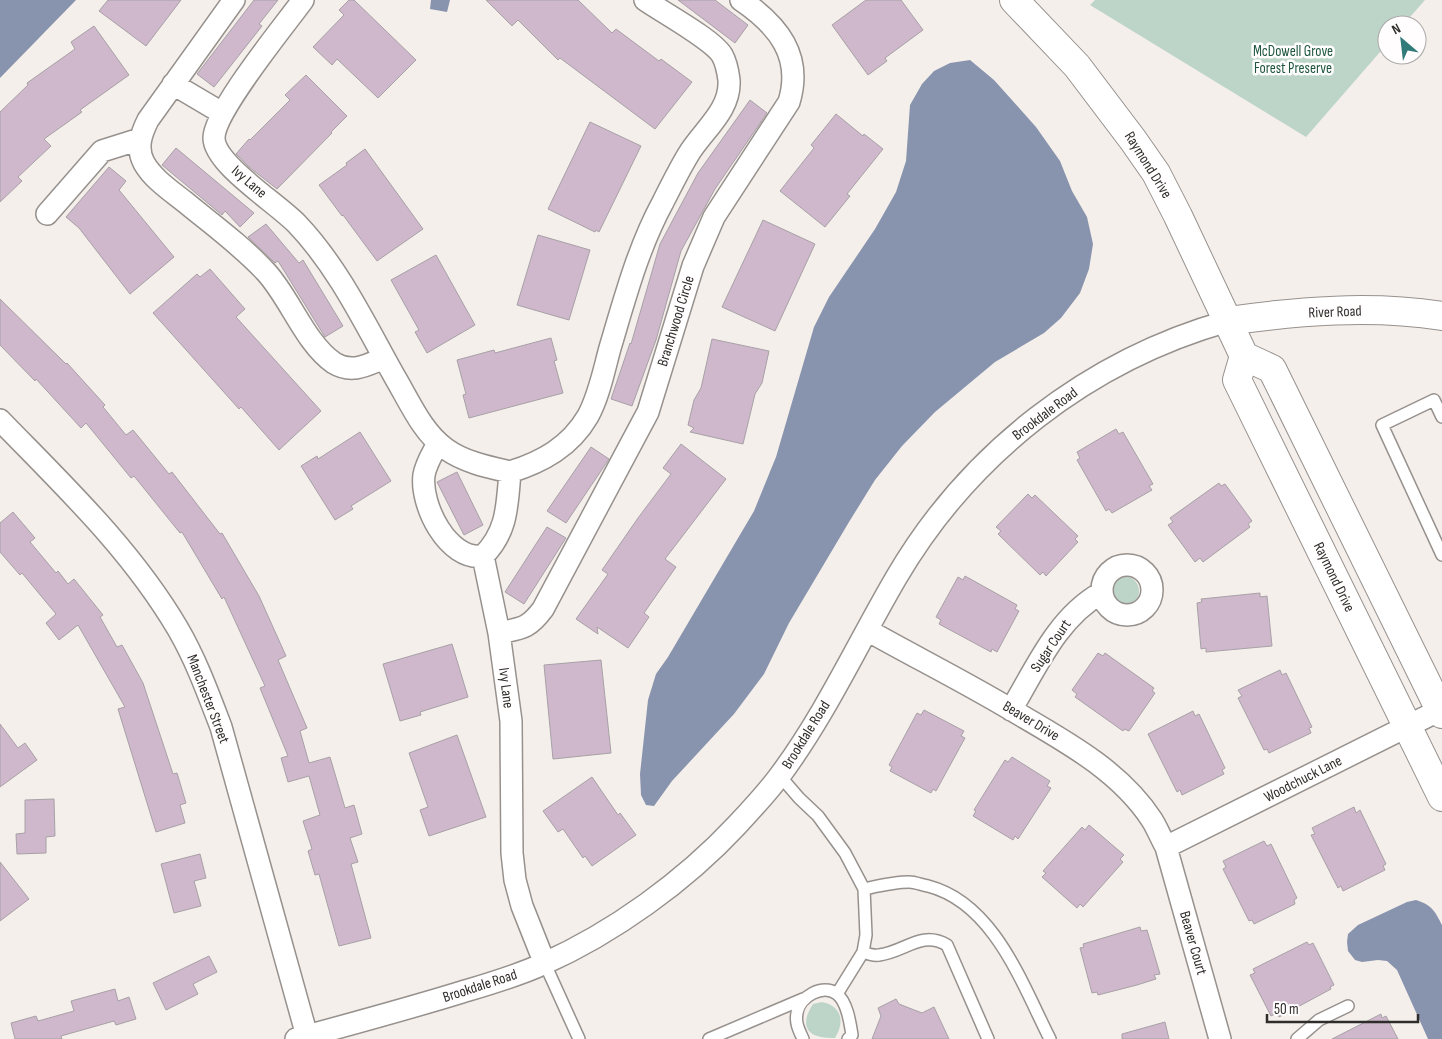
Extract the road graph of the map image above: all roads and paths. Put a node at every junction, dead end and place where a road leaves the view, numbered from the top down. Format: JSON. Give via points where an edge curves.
{"nodes":[{"id":1,"x":234,"y":0,"type":"edge"},
{"id":2,"x":303,"y":0,"type":"edge"},
{"id":3,"x":645,"y":0,"type":"edge"},
{"id":4,"x":741,"y":0,"type":"edge"},
{"id":5,"x":1014,"y":0,"type":"edge"},
{"id":6,"x":173,"y":84,"type":"junction"},
{"id":7,"x":222,"y":113,"type":"junction"},
{"id":8,"x":140,"y":139,"type":"junction"},
{"id":9,"x":47,"y":214,"type":"dead end"},
{"id":10,"x":1442,"y":316,"type":"edge"},
{"id":11,"x":1228,"y":321,"type":"junction"},
{"id":12,"x":1244,"y":356,"type":"junction"},
{"id":13,"x":384,"y":358,"type":"junction"},
{"id":14,"x":1442,"y":417,"type":"edge"},
{"id":15,"x":0,"y":420,"type":"edge"},
{"id":16,"x":438,"y":443,"type":"junction"},
{"id":17,"x":510,"y":472,"type":"junction"},
{"id":18,"x":1442,"y":555,"type":"edge"},
{"id":19,"x":483,"y":556,"type":"junction"},
{"id":20,"x":1101,"y":593,"type":"dead end"},
{"id":21,"x":867,"y":630,"type":"junction"},
{"id":22,"x":499,"y":633,"type":"junction"},
{"id":23,"x":1011,"y":710,"type":"junction"},
{"id":24,"x":1441,"y":711,"type":"edge"},
{"id":25,"x":1408,"y":726,"type":"junction"},
{"id":26,"x":780,"y":776,"type":"junction"},
{"id":27,"x":1442,"y":797,"type":"edge"},
{"id":28,"x":1166,"y":847,"type":"junction"},
{"id":29,"x":864,"y":889,"type":"junction"},
{"id":30,"x":863,"y":952,"type":"junction"},
{"id":31,"x":545,"y":964,"type":"junction"},
{"id":32,"x":837,"y":994,"type":"junction"},
{"id":33,"x":803,"y":999,"type":"junction"},
{"id":34,"x":1348,"y":1006,"type":"dead end"},
{"id":35,"x":304,"y":1038,"type":"edge"},
{"id":36,"x":579,"y":1039,"type":"edge"},
{"id":37,"x":710,"y":1039,"type":"edge"},
{"id":38,"x":803,"y":1039,"type":"edge"},
{"id":39,"x":848,"y":1039,"type":"edge"},
{"id":40,"x":988,"y":1039,"type":"edge"},
{"id":41,"x":1050,"y":1039,"type":"edge"},
{"id":42,"x":1220,"y":1039,"type":"edge"},
{"id":43,"x":1297,"y":1039,"type":"edge"}],
"edges":[{"from":1,"to":6,"type":"street"},
{"from":2,"to":7,"type":"street","name":"Ivy Lane"},
{"from":3,"to":17,"type":"street","via":[[722,55],[729,83],[726,99],[722,110],[688,154],[637,256],[589,415],[578,431],[547,458]]},
{"from":4,"to":22,"type":"street","name":"Branchwood Circle","via":[[759,13],[785,43],[794,73],[789,102],[710,226],[693,266],[648,412],[543,609],[534,622]]},
{"from":5,"to":11,"type":"street","name":"Raymond Drive","via":[[1077,66],[1156,173]]},
{"from":6,"to":7,"type":"street"},
{"from":6,"to":8,"type":"street","via":[[148,120]]},
{"from":7,"to":13,"type":"street","name":"Ivy Lane","via":[[214,138],[216,148],[235,172],[296,223],[319,250]]},
{"from":8,"to":9,"type":"street","via":[[102,151]]},
{"from":8,"to":13,"type":"street","via":[[140,154],[154,176],[242,248],[266,272],[306,332],[334,362],[352,369]]},
{"from":10,"to":11,"type":"street","name":"River Road","via":[[1390,310],[1336,310]]},
{"from":11,"to":12,"type":"street","name":"Raymond Drive"},
{"from":11,"to":21,"type":"street","name":"Brookdale Road","via":[[1173,340],[1097,376],[1018,431],[970,476],[938,514]]},
{"from":12,"to":24,"type":"street","via":[[1272,369]]},
{"from":12,"to":25,"type":"street","name":"Raymond Drive","via":[[1237,380]]},
{"from":13,"to":16,"type":"street","name":"Ivy Lane"},
{"from":14,"to":18,"type":"lane","via":[[1434,400],[1382,425]]},
{"from":15,"to":35,"type":"street","name":"Manchester Street","via":[[120,546],[162,603],[204,681],[221,727]]},
{"from":16,"to":17,"type":"street","name":"Ivy Lane","via":[[460,457]]},
{"from":16,"to":19,"type":"street","via":[[424,473],[426,503],[436,526],[458,550],[474,557]]},
{"from":17,"to":19,"type":"street","via":[[504,522],[494,545]]},
{"from":19,"to":22,"type":"street","name":"Ivy Lane"},
{"from":20,"to":23,"type":"street","name":"Sugar Court","via":[[1066,621]]},
{"from":21,"to":23,"type":"street","name":"Beaver Drive"},
{"from":21,"to":26,"type":"street","name":"Brookdale Road","via":[[810,732]]},
{"from":22,"to":31,"type":"street","name":"Ivy Lane","via":[[511,721],[515,880]]},
{"from":23,"to":28,"type":"street","name":"Beaver Drive","via":[[1082,752],[1113,777],[1153,821]]},
{"from":24,"to":25,"type":"street","name":"Woodchuck Lane"},
{"from":25,"to":27,"type":"street","name":"Raymond Drive"},
{"from":25,"to":28,"type":"street","name":"Woodchuck Lane"},
{"from":26,"to":29,"type":"lane","via":[[818,816],[845,852]]},
{"from":26,"to":31,"type":"street","name":"Brookdale Road","via":[[696,865],[648,903],[598,936]]},
{"from":28,"to":42,"type":"street","name":"Beaver Court"},
{"from":29,"to":30,"type":"lane","via":[[866,934]]},
{"from":29,"to":41,"type":"lane","via":[[910,882],[936,888],[974,910],[1012,964]]},
{"from":30,"to":32,"type":"lane"},
{"from":30,"to":40,"type":"lane","via":[[877,956],[926,938],[938,939],[947,945]]},
{"from":31,"to":35,"type":"street","name":"Brookdale Road","via":[[428,1003]]},
{"from":31,"to":36,"type":"lane"},
{"from":32,"to":33,"type":"lane","via":[[828,990],[818,991]]},
{"from":32,"to":39,"type":"lane","via":[[849,1018],[852,1034]]},
{"from":33,"to":37,"type":"lane"},
{"from":33,"to":38,"type":"lane","via":[[797,1011],[797,1026]]},
{"from":34,"to":43,"type":"lane","via":[[1319,1020]]}]}
